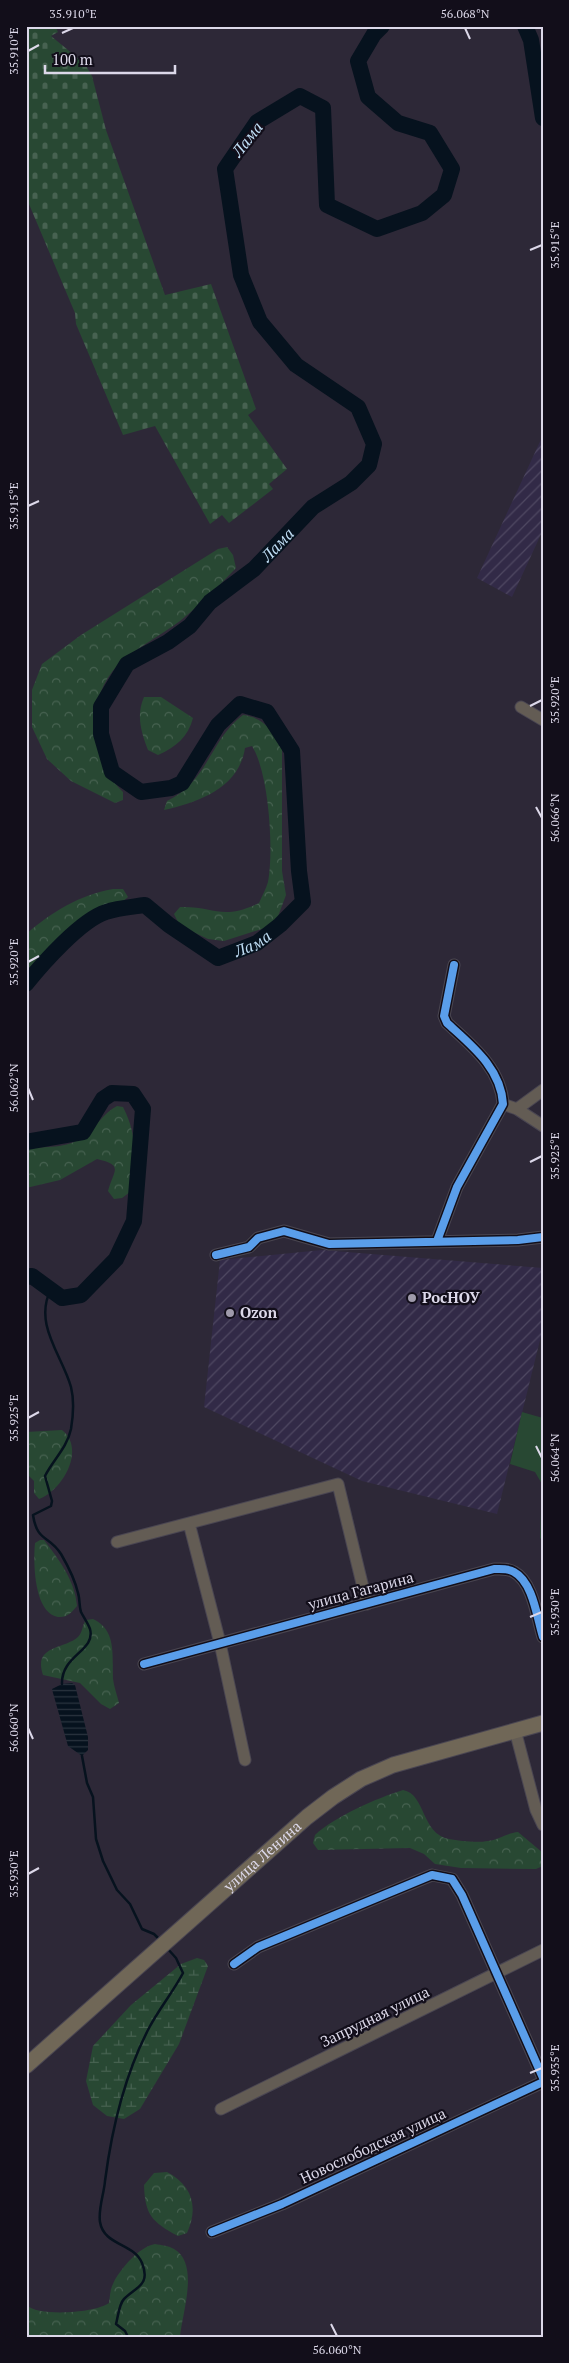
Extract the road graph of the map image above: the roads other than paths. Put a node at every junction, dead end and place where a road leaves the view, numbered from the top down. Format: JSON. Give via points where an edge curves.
{"nodes":[{"id":1,"x":521,"y":707,"type":"dead end"},
{"id":2,"x":543,"y":720,"type":"edge"},
{"id":3,"x":454,"y":965,"type":"dead end"},
{"id":4,"x":543,"y":1090,"type":"edge"},
{"id":5,"x":503,"y":1104,"type":"junction"},
{"id":6,"x":517,"y":1109,"type":"junction"},
{"id":7,"x":543,"y":1126,"type":"edge"},
{"id":8,"x":543,"y":1237,"type":"edge"},
{"id":9,"x":437,"y":1242,"type":"junction"},
{"id":10,"x":216,"y":1255,"type":"dead end"},
{"id":11,"x":189,"y":1523,"type":"junction"},
{"id":12,"x":117,"y":1542,"type":"dead end"},
{"id":13,"x":368,"y":1604,"type":"junction"},
{"id":14,"x":543,"y":1637,"type":"edge"},
{"id":15,"x":220,"y":1643,"type":"junction"},
{"id":16,"x":144,"y":1664,"type":"dead end"},
{"id":17,"x":543,"y":1723,"type":"edge"},
{"id":18,"x":515,"y":1730,"type":"junction"},
{"id":19,"x":245,"y":1760,"type":"dead end"},
{"id":20,"x":543,"y":1825,"type":"edge"},
{"id":21,"x":543,"y":1950,"type":"edge"},
{"id":22,"x":234,"y":1964,"type":"dead end"},
{"id":23,"x":497,"y":1974,"type":"junction"},
{"id":24,"x":26,"y":2066,"type":"edge"},
{"id":25,"x":543,"y":2078,"type":"edge"},
{"id":26,"x":543,"y":2082,"type":"edge"},
{"id":27,"x":221,"y":2109,"type":"dead end"},
{"id":28,"x":212,"y":2232,"type":"dead end"}],
"edges":[{"from":1,"to":2,"type":"street"},
{"from":3,"to":5,"type":"street","via":[[444,1016],[446,1023],[483,1056],[499,1085]]},
{"from":4,"to":6,"type":"street"},
{"from":5,"to":6,"type":"street"},
{"from":5,"to":9,"type":"street","via":[[457,1187]]},
{"from":6,"to":7,"type":"street"},
{"from":8,"to":9,"type":"street"},
{"from":9,"to":10,"type":"street","via":[[329,1244],[284,1231],[258,1238],[249,1247]]},
{"from":11,"to":12,"type":"street"},
{"from":11,"to":13,"type":"street","via":[[338,1484]]},
{"from":11,"to":15,"type":"street"},
{"from":13,"to":14,"type":"street","name":"улица Гагарина","via":[[494,1569],[507,1569],[522,1578]]},
{"from":13,"to":15,"type":"street","name":"улица Гагарина"},
{"from":15,"to":16,"type":"street","name":"улица Гагарина"},
{"from":15,"to":19,"type":"street"},
{"from":17,"to":18,"type":"main road","name":"улица Ленина"},
{"from":18,"to":20,"type":"street"},
{"from":18,"to":24,"type":"main road","name":"улица Ленина","via":[[393,1765],[361,1779],[333,1797]]},
{"from":21,"to":23,"type":"street","name":"Запрудная улица"},
{"from":22,"to":23,"type":"street","via":[[258,1947],[432,1875],[452,1879],[458,1887]]},
{"from":23,"to":25,"type":"street"},
{"from":23,"to":27,"type":"street","name":"Запрудная улица"},
{"from":26,"to":28,"type":"street","name":"Новослободская улица","via":[[282,2204]]}]}
